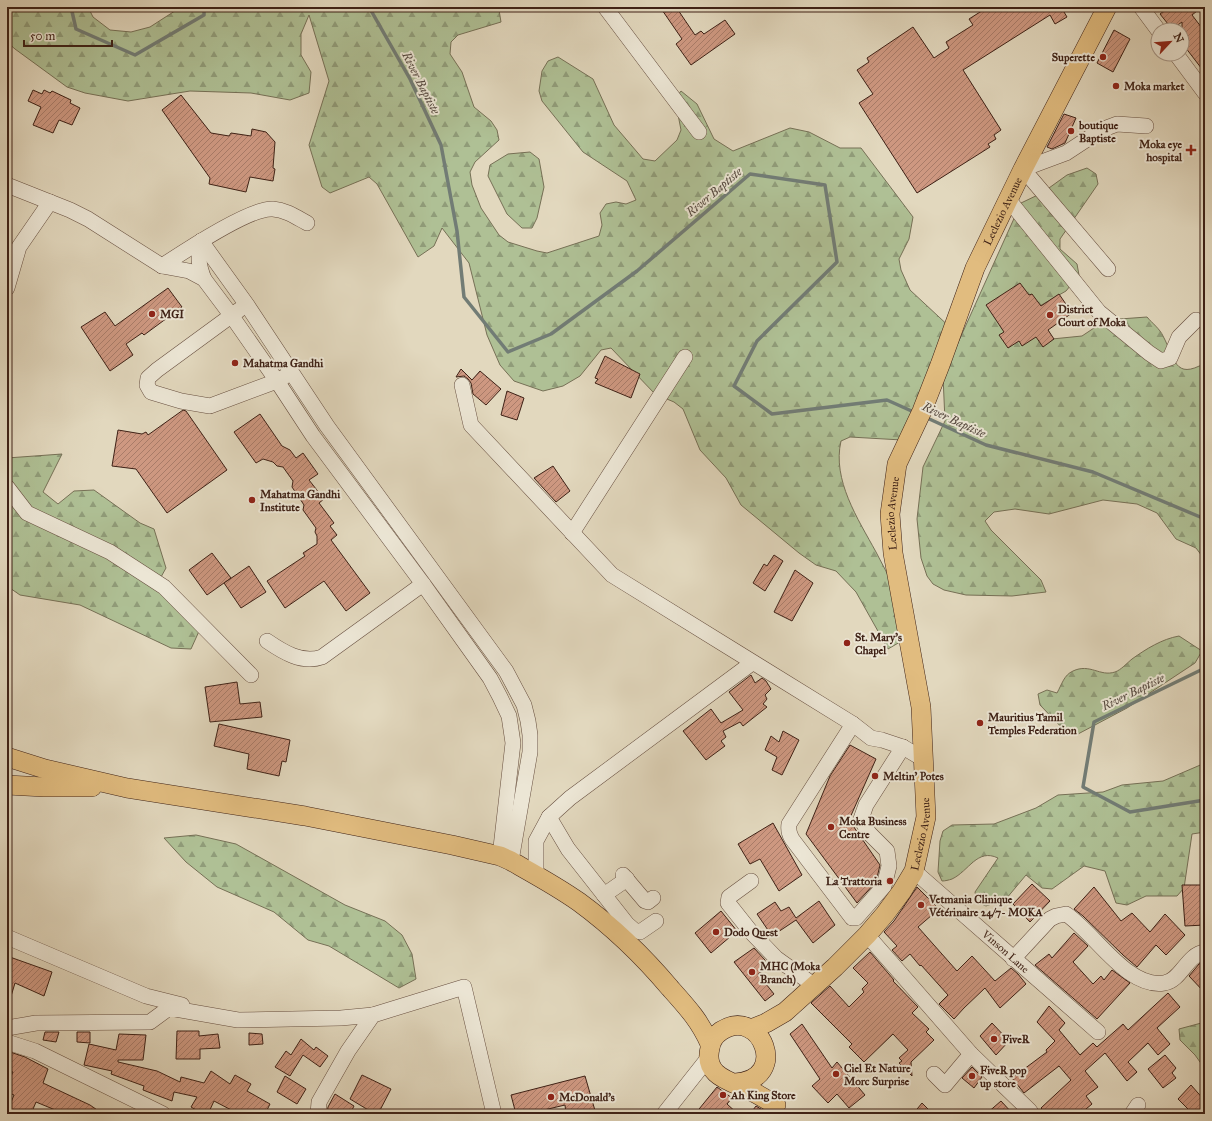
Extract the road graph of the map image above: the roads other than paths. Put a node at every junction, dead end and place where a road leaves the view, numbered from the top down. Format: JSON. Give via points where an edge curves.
{"nodes":[{"id":1,"x":605,"y":7,"type":"edge"},
{"id":2,"x":1107,"y":7,"type":"edge"},
{"id":3,"x":1141,"y":7,"type":"edge"},
{"id":4,"x":1152,"y":22,"type":"edge"},
{"id":5,"x":1182,"y":62,"type":"edge"},
{"id":6,"x":1205,"y":93,"type":"edge"},
{"id":7,"x":1146,"y":126,"type":"dead end"},
{"id":8,"x":698,"y":132,"type":"dead end"},
{"id":9,"x":1023,"y":169,"type":"junction"},
{"id":10,"x":7,"y":185,"type":"edge"},
{"id":11,"x":1008,"y":199,"type":"junction"},
{"id":12,"x":50,"y":202,"type":"junction"},
{"id":13,"x":306,"y":224,"type":"dead end"},
{"id":14,"x":201,"y":241,"type":"junction"},
{"id":15,"x":162,"y":266,"type":"junction"},
{"id":16,"x":1108,"y":269,"type":"dead end"},
{"id":17,"x":204,"y":279,"type":"junction"},
{"id":18,"x":7,"y":288,"type":"edge"},
{"id":19,"x":247,"y":305,"type":"junction"},
{"id":20,"x":231,"y":315,"type":"junction"},
{"id":21,"x":1196,"y":320,"type":"dead end"},
{"id":22,"x":685,"y":357,"type":"dead end"},
{"id":23,"x":292,"y":372,"type":"junction"},
{"id":24,"x":277,"y":381,"type":"junction"},
{"id":25,"x":462,"y":385,"type":"dead end"},
{"id":26,"x":7,"y":487,"type":"edge"},
{"id":27,"x":572,"y":533,"type":"junction"},
{"id":28,"x":423,"y":584,"type":"junction"},
{"id":29,"x":267,"y":641,"type":"dead end"},
{"id":30,"x":752,"y":663,"type":"junction"},
{"id":31,"x":251,"y":675,"type":"dead end"},
{"id":32,"x":853,"y":724,"type":"junction"},
{"id":33,"x":903,"y":747,"type":"junction"},
{"id":34,"x":7,"y":757,"type":"edge"},
{"id":35,"x":923,"y":759,"type":"junction"},
{"id":36,"x":7,"y":764,"type":"edge"},
{"id":37,"x":44,"y":778,"type":"junction"},
{"id":38,"x":7,"y":784,"type":"edge"},
{"id":39,"x":7,"y":790,"type":"edge"},
{"id":40,"x":549,"y":817,"type":"junction"},
{"id":41,"x":506,"y":858,"type":"junction"},
{"id":42,"x":914,"y":871,"type":"junction"},
{"id":43,"x":536,"y":876,"type":"junction"},
{"id":44,"x":751,"y":881,"type":"dead end"},
{"id":45,"x":604,"y":895,"type":"junction"},
{"id":46,"x":653,"y":898,"type":"dead end"},
{"id":47,"x":656,"y":921,"type":"dead end"},
{"id":48,"x":867,"y":935,"type":"junction"},
{"id":49,"x":7,"y":937,"type":"edge"},
{"id":50,"x":1205,"y":952,"type":"edge"},
{"id":51,"x":1013,"y":959,"type":"junction"},
{"id":52,"x":815,"y":986,"type":"junction"},
{"id":53,"x":785,"y":1012,"type":"junction"},
{"id":54,"x":373,"y":1014,"type":"junction"},
{"id":55,"x":694,"y":1015,"type":"junction"},
{"id":56,"x":238,"y":1020,"type":"junction"},
{"id":57,"x":7,"y":1028,"type":"edge"},
{"id":58,"x":725,"y":1028,"type":"junction"},
{"id":59,"x":750,"y":1029,"type":"junction"},
{"id":60,"x":1098,"y":1032,"type":"dead end"},
{"id":61,"x":7,"y":1042,"type":"edge"},
{"id":62,"x":764,"y":1044,"type":"junction"},
{"id":63,"x":971,"y":1054,"type":"junction"},
{"id":64,"x":711,"y":1058,"type":"junction"},
{"id":65,"x":759,"y":1073,"type":"junction"},
{"id":66,"x":934,"y":1074,"type":"dead end"},
{"id":67,"x":735,"y":1083,"type":"junction"},
{"id":68,"x":781,"y":1109,"type":"edge"},
{"id":69,"x":1030,"y":1111,"type":"dead end"},
{"id":70,"x":163,"y":1114,"type":"edge"},
{"id":71,"x":318,"y":1114,"type":"edge"},
{"id":72,"x":494,"y":1114,"type":"edge"},
{"id":73,"x":664,"y":1114,"type":"edge"}],
"edges":[{"from":1,"to":8,"type":"street"},
{"from":2,"to":9,"type":"main road","name":"Leclezio Avenue"},
{"from":3,"to":4,"type":"street"},
{"from":5,"to":6,"type":"street"},
{"from":7,"to":9,"type":"street","via":[[1117,124],[1101,130],[1066,153]]},
{"from":9,"to":11,"type":"main road","name":"Leclezio Avenue"},
{"from":9,"to":16,"type":"street"},
{"from":10,"to":12,"type":"street"},
{"from":11,"to":21,"type":"street","via":[[1099,312],[1161,361],[1170,358],[1179,337]]},
{"from":11,"to":35,"type":"main road","name":"Leclezio Avenue","via":[[974,268],[922,411],[897,464],[890,514],[893,553],[921,707]]},
{"from":12,"to":15,"type":"street","via":[[88,219]]},
{"from":12,"to":18,"type":"street","via":[[19,247]]},
{"from":13,"to":14,"type":"street","via":[[286,211],[272,208],[250,214]]},
{"from":14,"to":15,"type":"street"},
{"from":14,"to":17,"type":"street","via":[[198,257]]},
{"from":14,"to":19,"type":"street"},
{"from":15,"to":17,"type":"street","via":[[189,271]]},
{"from":17,"to":20,"type":"street"},
{"from":19,"to":20,"type":"street"},
{"from":19,"to":23,"type":"street"},
{"from":20,"to":24,"type":"street"},
{"from":20,"to":24,"type":"street","via":[[148,378],[147,385],[151,392],[210,406]]},
{"from":22,"to":27,"type":"street"},
{"from":23,"to":24,"type":"street"},
{"from":23,"to":41,"type":"street","via":[[327,426],[506,671],[524,705],[530,752]]},
{"from":24,"to":28,"type":"street","via":[[313,436]]},
{"from":25,"to":27,"type":"street","via":[[471,425]]},
{"from":26,"to":31,"type":"street","via":[[27,513],[110,552],[164,587]]},
{"from":27,"to":30,"type":"street","via":[[612,576]]},
{"from":28,"to":29,"type":"street","via":[[322,657],[314,660],[302,659],[283,652]]},
{"from":28,"to":41,"type":"street","via":[[490,678],[508,716],[513,743]]},
{"from":30,"to":32,"type":"street"},
{"from":30,"to":40,"type":"street","via":[[570,798]]},
{"from":32,"to":33,"type":"street","via":[[877,739]]},
{"from":32,"to":33,"type":"street","via":[[788,829],[789,835],[852,918],[856,918],[884,886],[889,866],[887,851],[861,819],[866,805]]},
{"from":33,"to":35,"type":"street"},
{"from":34,"to":37,"type":"main road"},
{"from":35,"to":42,"type":"main road","name":"Leclezio Avenue","via":[[926,817]]},
{"from":36,"to":37,"type":"main road"},
{"from":37,"to":38,"type":"main road"},
{"from":37,"to":39,"type":"main road"},
{"from":37,"to":41,"type":"main road","via":[[127,788],[305,816]]},
{"from":40,"to":43,"type":"street","via":[[536,842]]},
{"from":40,"to":45,"type":"street","via":[[568,849]]},
{"from":41,"to":43,"type":"main road"},
{"from":42,"to":48,"type":"main road","name":"Leclezio Avenue","via":[[902,891]]},
{"from":42,"to":51,"type":"street","name":"Vinson Lane"},
{"from":43,"to":55,"type":"main road","via":[[578,902],[615,931],[657,972]]},
{"from":44,"to":52,"type":"street","via":[[729,896],[728,903],[776,958]]},
{"from":45,"to":46,"type":"street","via":[[625,877],[645,901]]},
{"from":45,"to":47,"type":"street","via":[[627,924],[637,932],[643,931]]},
{"from":48,"to":52,"type":"main road","name":"Leclezio Avenue"},
{"from":48,"to":63,"type":"street"},
{"from":49,"to":56,"type":"street","via":[[146,996]]},
{"from":50,"to":51,"type":"street","via":[[1189,961],[1179,974],[1166,984],[1155,984],[1138,978],[1112,959],[1066,914],[1050,919]]},
{"from":51,"to":60,"type":"street","name":"Vinson Lane"},
{"from":52,"to":53,"type":"main road","name":"Leclezio Avenue"},
{"from":53,"to":59,"type":"main road","name":"Leclezio Avenue"},
{"from":53,"to":62,"type":"main road","name":"Leclezio Avenue"},
{"from":54,"to":56,"type":"street","via":[[341,1018]]},
{"from":54,"to":71,"type":"street","via":[[319,1102]]},
{"from":54,"to":72,"type":"street","via":[[464,987]]},
{"from":55,"to":58,"type":"main road","via":[[710,1024]]},
{"from":55,"to":64,"type":"main road","via":[[704,1031]]},
{"from":56,"to":57,"type":"street","via":[[170,1008],[150,1022],[36,1023]]},
{"from":58,"to":59,"type":"main road","via":[[738,1026]]},
{"from":58,"to":64,"type":"main road","via":[[714,1038]]},
{"from":59,"to":62,"type":"main road"},
{"from":61,"to":70,"type":"street","via":[[35,1051]]},
{"from":62,"to":65,"type":"main road","via":[[766,1060]]},
{"from":63,"to":66,"type":"street","via":[[945,1085]]},
{"from":63,"to":69,"type":"street"},
{"from":64,"to":67,"type":"main road","via":[[720,1078]]},
{"from":64,"to":73,"type":"street"},
{"from":65,"to":67,"type":"main road","via":[[744,1083]]},
{"from":65,"to":68,"type":"main road","via":[[763,1089]]},
{"from":67,"to":68,"type":"main road"}]}
